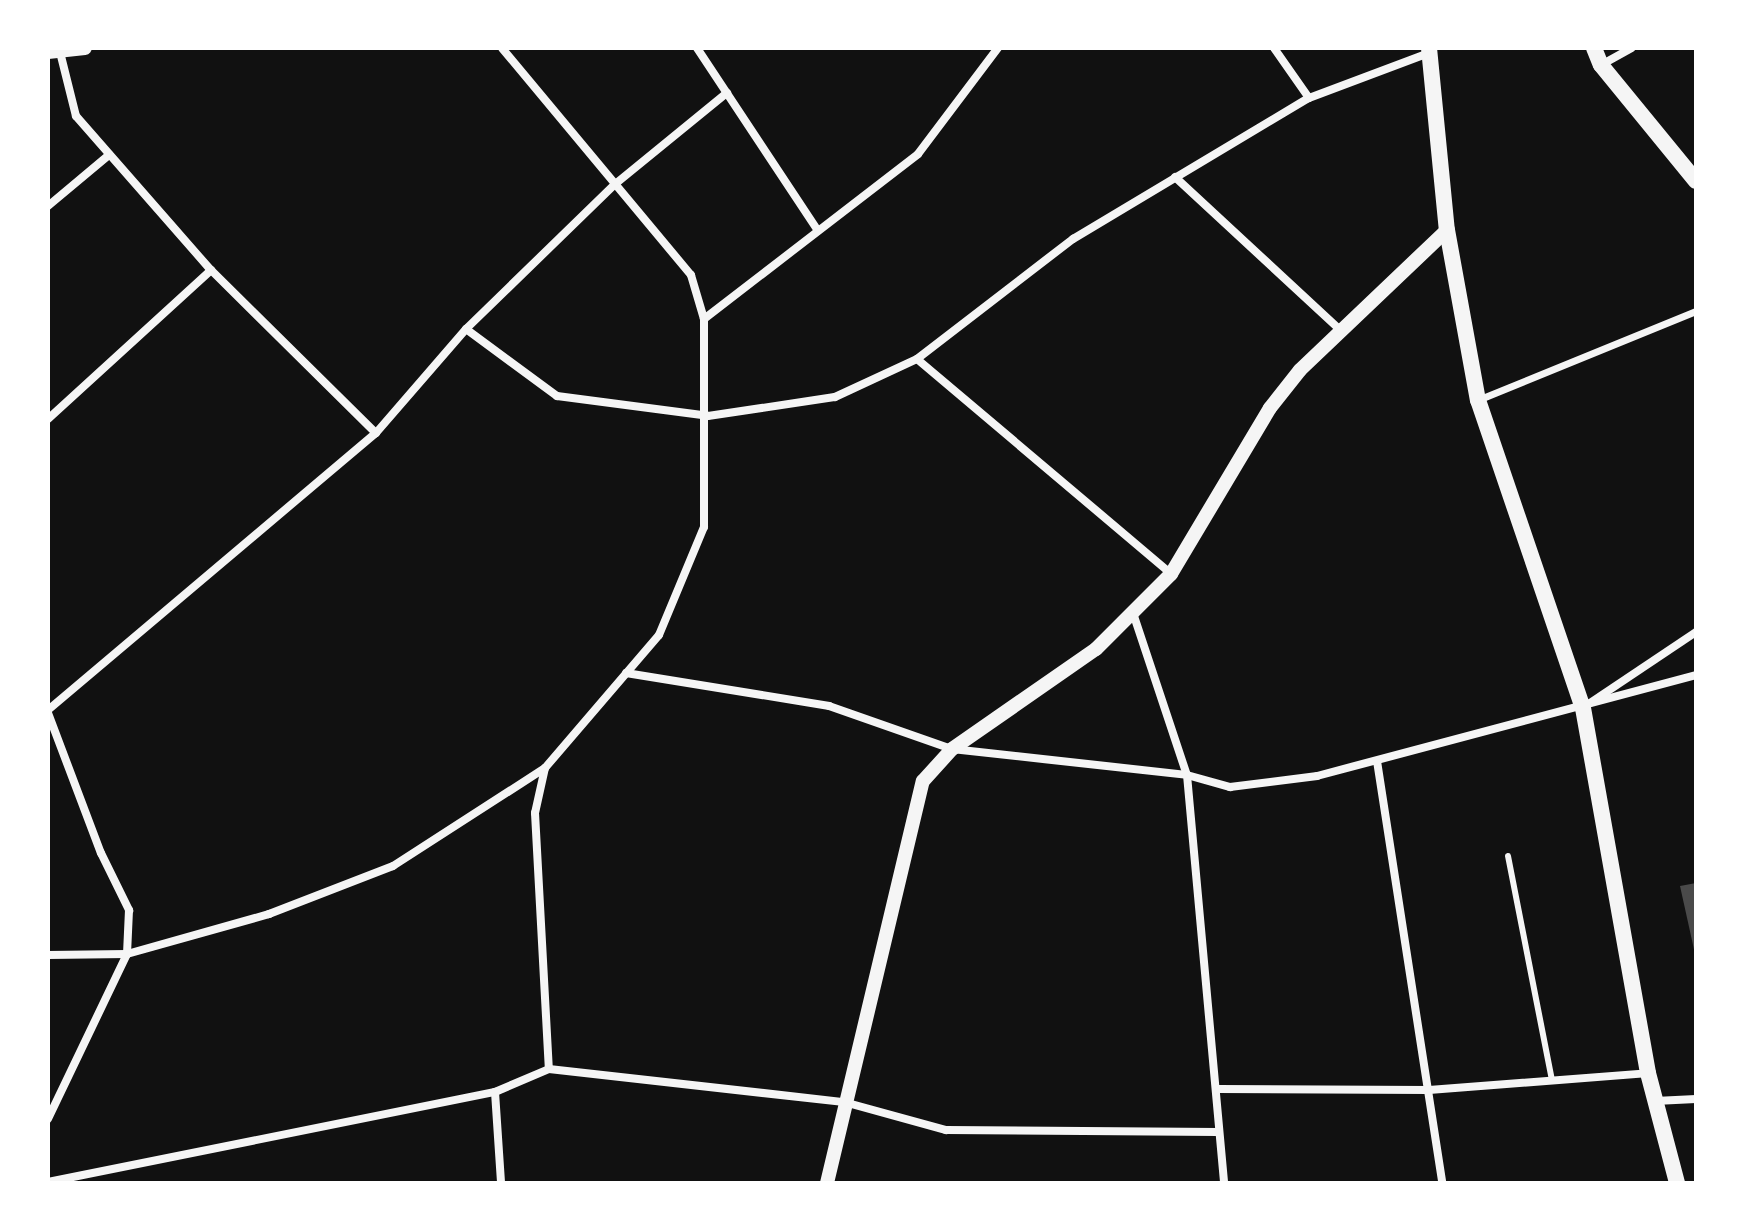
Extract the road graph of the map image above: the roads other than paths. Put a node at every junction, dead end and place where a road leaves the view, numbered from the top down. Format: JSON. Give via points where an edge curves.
{"nodes":[{"id":1,"x":85,"y":48,"type":"edge"},
{"id":2,"x":502,"y":48,"type":"edge"},
{"id":3,"x":697,"y":48,"type":"edge"},
{"id":4,"x":998,"y":48,"type":"edge"},
{"id":5,"x":1274,"y":48,"type":"edge"},
{"id":6,"x":1594,"y":48,"type":"edge"},
{"id":7,"x":1632,"y":48,"type":"edge"},
{"id":8,"x":1430,"y":50,"type":"edge"},
{"id":9,"x":54,"y":52,"type":"edge"},
{"id":10,"x":1601,"y":65,"type":"junction"},
{"id":11,"x":727,"y":93,"type":"junction"},
{"id":12,"x":1309,"y":98,"type":"junction"},
{"id":13,"x":109,"y":155,"type":"junction"},
{"id":14,"x":1175,"y":177,"type":"junction"},
{"id":15,"x":1696,"y":181,"type":"edge"},
{"id":16,"x":614,"y":185,"type":"junction"},
{"id":17,"x":48,"y":206,"type":"edge"},
{"id":18,"x":1447,"y":230,"type":"junction"},
{"id":19,"x":818,"y":231,"type":"junction"},
{"id":20,"x":211,"y":270,"type":"junction"},
{"id":21,"x":1696,"y":311,"type":"edge"},
{"id":22,"x":704,"y":319,"type":"junction"},
{"id":23,"x":466,"y":329,"type":"junction"},
{"id":24,"x":1340,"y":330,"type":"junction"},
{"id":25,"x":917,"y":359,"type":"junction"},
{"id":26,"x":1478,"y":400,"type":"junction"},
{"id":27,"x":708,"y":416,"type":"junction"},
{"id":28,"x":48,"y":419,"type":"edge"},
{"id":29,"x":376,"y":433,"type":"junction"},
{"id":30,"x":1171,"y":574,"type":"junction"},
{"id":31,"x":1133,"y":613,"type":"junction"},
{"id":32,"x":1696,"y":632,"type":"edge"},
{"id":33,"x":626,"y":673,"type":"junction"},
{"id":34,"x":1696,"y":675,"type":"edge"},
{"id":35,"x":1583,"y":708,"type":"junction"},
{"id":36,"x":48,"y":711,"type":"edge"},
{"id":37,"x":952,"y":749,"type":"junction"},
{"id":38,"x":1377,"y":761,"type":"junction"},
{"id":39,"x":545,"y":768,"type":"junction"},
{"id":40,"x":1187,"y":775,"type":"junction"},
{"id":41,"x":1508,"y":856,"type":"dead end"},
{"id":42,"x":127,"y":954,"type":"junction"},
{"id":43,"x":48,"y":955,"type":"edge"},
{"id":44,"x":549,"y":1069,"type":"junction"},
{"id":45,"x":1648,"y":1073,"type":"junction"},
{"id":46,"x":1552,"y":1080,"type":"junction"},
{"id":47,"x":1218,"y":1089,"type":"junction"},
{"id":48,"x":1429,"y":1090,"type":"junction"},
{"id":49,"x":495,"y":1092,"type":"junction"},
{"id":50,"x":1696,"y":1099,"type":"edge"},
{"id":51,"x":1655,"y":1101,"type":"junction"},
{"id":52,"x":844,"y":1102,"type":"junction"},
{"id":53,"x":48,"y":1119,"type":"edge"},
{"id":54,"x":1218,"y":1132,"type":"junction"},
{"id":55,"x":48,"y":1182,"type":"edge"},
{"id":56,"x":501,"y":1183,"type":"edge"},
{"id":57,"x":827,"y":1183,"type":"edge"},
{"id":58,"x":1224,"y":1183,"type":"edge"},
{"id":59,"x":1442,"y":1183,"type":"edge"},
{"id":60,"x":1677,"y":1183,"type":"edge"}],
"edges":[{"from":1,"to":9,"type":"street"},
{"from":2,"to":16,"type":"street"},
{"from":3,"to":11,"type":"street"},
{"from":4,"to":19,"type":"street","via":[[918,154]]},
{"from":5,"to":12,"type":"street"},
{"from":6,"to":10,"type":"main road"},
{"from":7,"to":10,"type":"street"},
{"from":8,"to":12,"type":"street"},
{"from":8,"to":18,"type":"main road"},
{"from":9,"to":13,"type":"street","via":[[76,116]]},
{"from":10,"to":15,"type":"main road"},
{"from":11,"to":16,"type":"street"},
{"from":11,"to":19,"type":"street"},
{"from":12,"to":14,"type":"street"},
{"from":13,"to":17,"type":"street"},
{"from":13,"to":20,"type":"street"},
{"from":14,"to":24,"type":"street"},
{"from":14,"to":25,"type":"street","via":[[1073,239]]},
{"from":16,"to":22,"type":"street","via":[[691,275]]},
{"from":16,"to":23,"type":"street"},
{"from":18,"to":24,"type":"street"},
{"from":18,"to":26,"type":"main road"},
{"from":19,"to":22,"type":"street"},
{"from":20,"to":28,"type":"street"},
{"from":20,"to":29,"type":"street"},
{"from":21,"to":26,"type":"street"},
{"from":22,"to":27,"type":"street"},
{"from":23,"to":27,"type":"street","via":[[557,396]]},
{"from":23,"to":29,"type":"street"},
{"from":24,"to":30,"type":"street","via":[[1270,408]]},
{"from":25,"to":27,"type":"street","via":[[835,397]]},
{"from":25,"to":30,"type":"street"},
{"from":26,"to":35,"type":"main road"},
{"from":27,"to":33,"type":"street","via":[[704,527],[659,635]]},
{"from":29,"to":36,"type":"street"},
{"from":30,"to":31,"type":"street"},
{"from":31,"to":37,"type":"street","via":[[1096,649]]},
{"from":31,"to":40,"type":"street"},
{"from":32,"to":35,"type":"street"},
{"from":33,"to":37,"type":"street","via":[[829,706]]},
{"from":33,"to":39,"type":"street"},
{"from":34,"to":35,"type":"street"},
{"from":35,"to":38,"type":"street"},
{"from":35,"to":45,"type":"main road"},
{"from":36,"to":42,"type":"street","via":[[101,853],[129,910]]},
{"from":37,"to":40,"type":"street"},
{"from":37,"to":52,"type":"street","via":[[923,781]]},
{"from":38,"to":40,"type":"street","via":[[1317,776],[1230,787]]},
{"from":38,"to":48,"type":"street"},
{"from":39,"to":42,"type":"street","via":[[393,866],[269,914]]},
{"from":39,"to":44,"type":"street","via":[[535,813]]},
{"from":40,"to":47,"type":"street"},
{"from":41,"to":46,"type":"lane"},
{"from":42,"to":43,"type":"street"},
{"from":42,"to":53,"type":"street"},
{"from":44,"to":49,"type":"street"},
{"from":44,"to":52,"type":"street"},
{"from":45,"to":46,"type":"street"},
{"from":45,"to":51,"type":"main road"},
{"from":46,"to":48,"type":"street"},
{"from":47,"to":48,"type":"street"},
{"from":47,"to":54,"type":"street"},
{"from":48,"to":59,"type":"street"},
{"from":49,"to":55,"type":"street"},
{"from":49,"to":56,"type":"street"},
{"from":50,"to":51,"type":"street"},
{"from":51,"to":60,"type":"main road"},
{"from":52,"to":54,"type":"street","via":[[946,1130]]},
{"from":52,"to":57,"type":"street"},
{"from":54,"to":58,"type":"street"}]}
